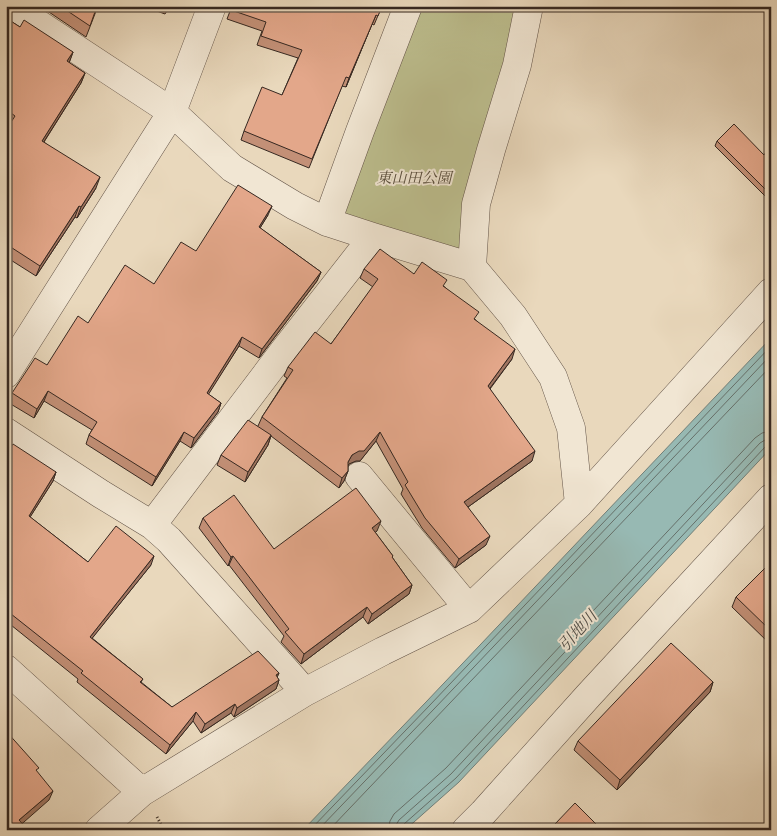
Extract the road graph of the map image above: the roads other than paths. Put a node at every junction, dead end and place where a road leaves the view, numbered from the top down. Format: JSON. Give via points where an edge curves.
{"nodes":[{"id":1,"x":12,"y":6,"type":"edge"},
{"id":2,"x":212,"y":6,"type":"edge"},
{"id":3,"x":408,"y":6,"type":"edge"},
{"id":4,"x":529,"y":6,"type":"edge"},
{"id":5,"x":172,"y":112,"type":"junction"},
{"id":6,"x":327,"y":222,"type":"junction"},
{"id":7,"x":373,"y":237,"type":"junction"},
{"id":8,"x":472,"y":267,"type":"junction"},
{"id":9,"x":771,"y":292,"type":"edge"},
{"id":10,"x":6,"y":374,"type":"edge"},
{"id":11,"x":6,"y":432,"type":"edge"},
{"id":12,"x":359,"y":476,"type":"dead end"},
{"id":13,"x":771,"y":498,"type":"edge"},
{"id":14,"x":579,"y":504,"type":"junction"},
{"id":15,"x":152,"y":525,"type":"junction"},
{"id":16,"x":469,"y":609,"type":"junction"},
{"id":17,"x":6,"y":669,"type":"edge"},
{"id":18,"x":305,"y":692,"type":"junction"},
{"id":19,"x":142,"y":792,"type":"junction"},
{"id":20,"x":98,"y":830,"type":"edge"},
{"id":21,"x":466,"y":830,"type":"edge"}],
"edges":[{"from":1,"to":5,"type":"street"},
{"from":2,"to":5,"type":"street"},
{"from":3,"to":6,"type":"street"},
{"from":4,"to":8,"type":"street","via":[[517,65],[476,204]]},
{"from":5,"to":6,"type":"street","via":[[232,168]]},
{"from":5,"to":10,"type":"street"},
{"from":6,"to":7,"type":"street"},
{"from":7,"to":8,"type":"street"},
{"from":7,"to":15,"type":"street"},
{"from":8,"to":14,"type":"street","via":[[513,316],[552,378],[572,428]]},
{"from":9,"to":14,"type":"street"},
{"from":11,"to":15,"type":"street"},
{"from":12,"to":16,"type":"street"},
{"from":13,"to":21,"type":"street"},
{"from":14,"to":16,"type":"street"},
{"from":15,"to":18,"type":"street"},
{"from":16,"to":18,"type":"street"},
{"from":17,"to":19,"type":"street"},
{"from":18,"to":19,"type":"street"},
{"from":19,"to":20,"type":"street"}]}
